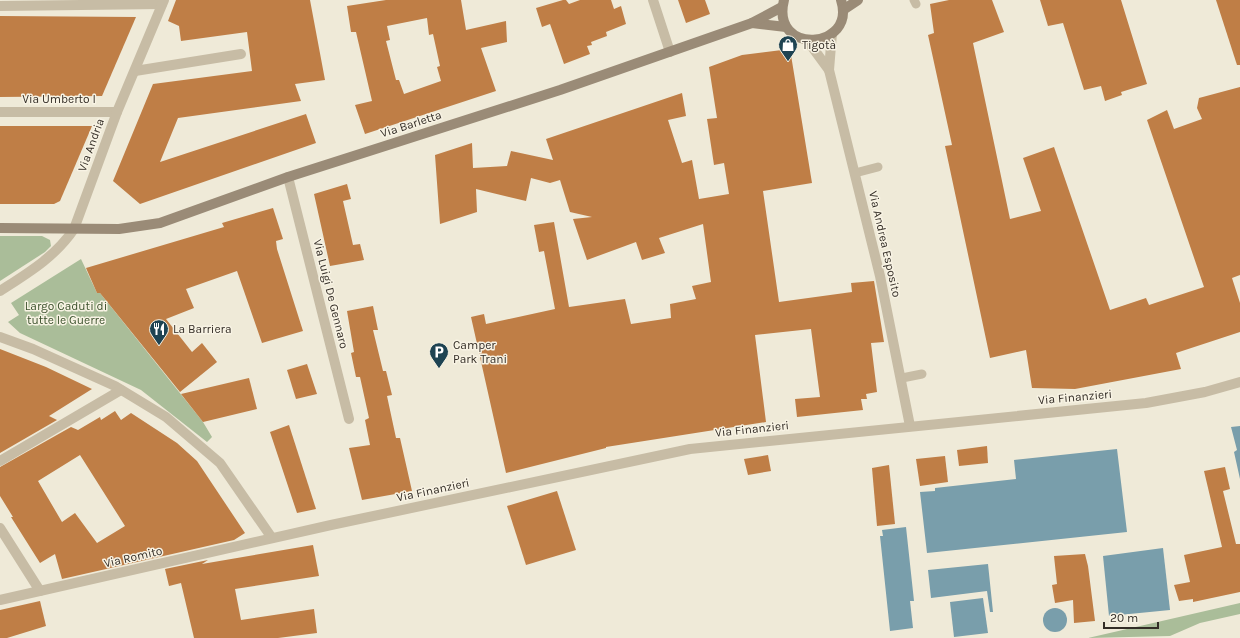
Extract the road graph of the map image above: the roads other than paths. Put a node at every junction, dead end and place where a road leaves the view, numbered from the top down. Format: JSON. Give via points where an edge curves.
{"nodes":[{"id":1,"x":654,"y":0,"type":"edge"},
{"id":2,"x":858,"y":0,"type":"edge"},
{"id":3,"x":115,"y":2,"type":"edge"},
{"id":4,"x":163,"y":2,"type":"edge"},
{"id":5,"x":783,"y":4,"type":"edge"},
{"id":6,"x":842,"y":5,"type":"edge"},
{"id":7,"x":0,"y":6,"type":"edge"},
{"id":8,"x":752,"y":24,"type":"junction"},
{"id":9,"x":786,"y":27,"type":"junction"},
{"id":10,"x":832,"y":33,"type":"junction"},
{"id":11,"x":808,"y":40,"type":"junction"},
{"id":12,"x":670,"y":52,"type":"junction"},
{"id":13,"x":241,"y":54,"type":"dead end"},
{"id":14,"x":829,"y":70,"type":"junction"},
{"id":15,"x":135,"y":71,"type":"junction"},
{"id":16,"x":0,"y":112,"type":"edge"},
{"id":17,"x":117,"y":112,"type":"junction"},
{"id":18,"x":878,"y":167,"type":"dead end"},
{"id":19,"x":855,"y":173,"type":"junction"},
{"id":20,"x":288,"y":176,"type":"junction"},
{"id":21,"x":0,"y":228,"type":"edge"},
{"id":22,"x":74,"y":230,"type":"junction"},
{"id":23,"x":0,"y":291,"type":"edge"},
{"id":24,"x":0,"y":337,"type":"edge"},
{"id":25,"x":922,"y":374,"type":"dead end"},
{"id":26,"x":902,"y":378,"type":"junction"},
{"id":27,"x":1240,"y":382,"type":"edge"},
{"id":28,"x":121,"y":390,"type":"junction"},
{"id":29,"x":349,"y":419,"type":"dead end"},
{"id":30,"x":910,"y":426,"type":"junction"},
{"id":31,"x":0,"y":461,"type":"edge"},
{"id":32,"x":0,"y":528,"type":"edge"},
{"id":33,"x":272,"y":538,"type":"junction"},
{"id":34,"x":40,"y":591,"type":"junction"},
{"id":35,"x":0,"y":600,"type":"edge"}],
"edges":[{"from":1,"to":12,"type":"street"},
{"from":2,"to":6,"type":"street"},
{"from":3,"to":4,"type":"street"},
{"from":3,"to":7,"type":"street"},
{"from":4,"to":15,"type":"street","name":"Via Andria"},
{"from":5,"to":8,"type":"street","name":"Via Barletta"},
{"from":5,"to":9,"type":"street","name":"Via Barletta","via":[[782,17]]},
{"from":6,"to":10,"type":"street","via":[[842,19]]},
{"from":8,"to":9,"type":"street","name":"Via Barletta"},
{"from":8,"to":12,"type":"street","name":"Via Barletta"},
{"from":9,"to":11,"type":"street","name":"Via Barletta","via":[[796,36]]},
{"from":10,"to":11,"type":"street","via":[[816,40]]},
{"from":10,"to":14,"type":"street","name":"Via Andrea Esposito"},
{"from":11,"to":14,"type":"street","name":"Via Andrea Esposito"},
{"from":12,"to":20,"type":"street","name":"Via Barletta","via":[[560,90]]},
{"from":13,"to":15,"type":"street"},
{"from":14,"to":19,"type":"street","name":"Via Andrea Esposito"},
{"from":15,"to":17,"type":"street","name":"Via Andria"},
{"from":16,"to":17,"type":"street","name":"Via Umberto I"},
{"from":17,"to":22,"type":"street","name":"Via Andria"},
{"from":18,"to":19,"type":"lane"},
{"from":19,"to":26,"type":"street","name":"Via Andrea Esposito"},
{"from":20,"to":22,"type":"street","name":"Via Barletta","via":[[160,223],[119,230]]},
{"from":20,"to":29,"type":"street","name":"Via Luigi De Gennaro"},
{"from":21,"to":22,"type":"street","name":"Via Barletta"},
{"from":22,"to":23,"type":"street","name":"Via Andria","via":[[63,246]]},
{"from":24,"to":28,"type":"street","via":[[70,365]]},
{"from":25,"to":26,"type":"lane"},
{"from":26,"to":30,"type":"street","name":"Via Andrea Esposito"},
{"from":27,"to":30,"type":"street","name":"Via Finanzieri","via":[[1205,392],[1146,403]]},
{"from":28,"to":31,"type":"street"},
{"from":28,"to":33,"type":"street","via":[[166,417],[209,452],[230,475]]},
{"from":30,"to":33,"type":"street","name":"Via Finanzieri","via":[[690,449]]},
{"from":32,"to":34,"type":"street"},
{"from":33,"to":34,"type":"street","name":"Via Romito"},
{"from":34,"to":35,"type":"street","name":"Via Romito"}]}
